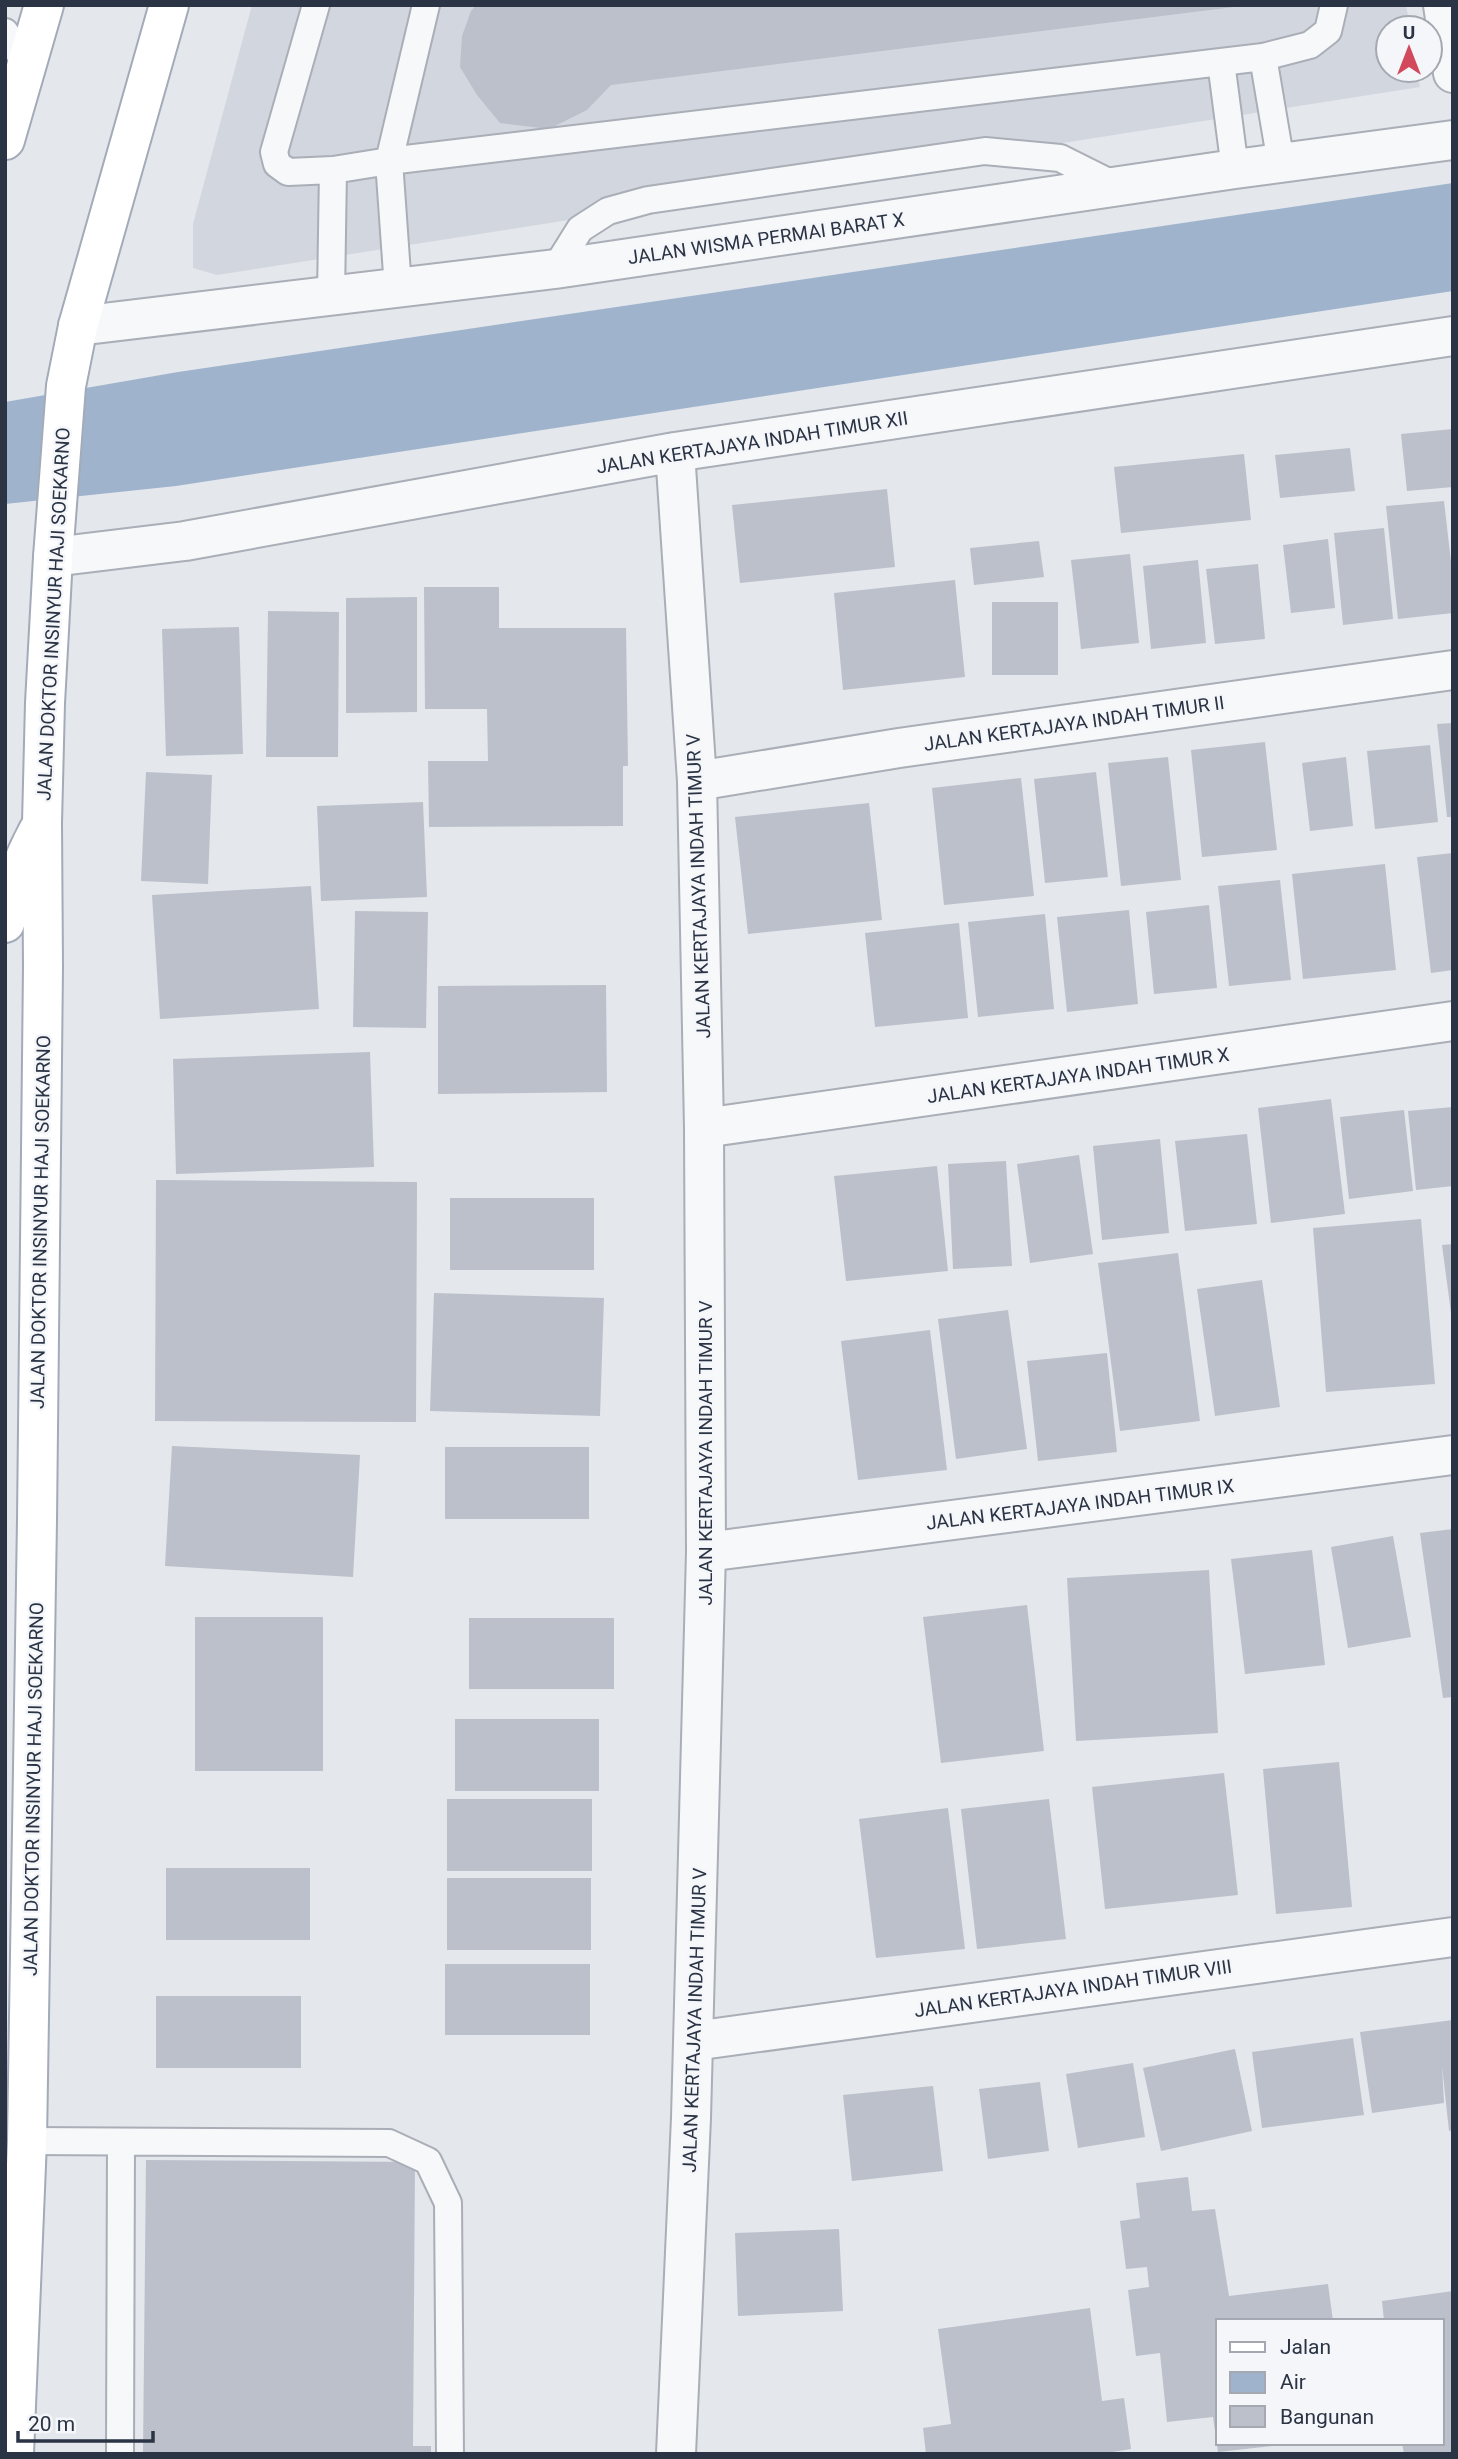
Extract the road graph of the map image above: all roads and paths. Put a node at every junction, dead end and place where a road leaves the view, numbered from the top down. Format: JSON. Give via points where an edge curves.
{"nodes":[{"id":1,"x":44,"y":5,"type":"edge"},
{"id":2,"x":169,"y":5,"type":"edge"},
{"id":3,"x":316,"y":5,"type":"edge"},
{"id":4,"x":426,"y":5,"type":"edge"},
{"id":5,"x":1334,"y":5,"type":"edge"},
{"id":6,"x":1443,"y":5,"type":"edge"},
{"id":7,"x":5,"y":32,"type":"edge"},
{"id":8,"x":1263,"y":57,"type":"junction"},
{"id":9,"x":1221,"y":62,"type":"junction"},
{"id":10,"x":27,"y":65,"type":"junction"},
{"id":11,"x":1453,"y":73,"type":"edge"},
{"id":12,"x":1453,"y":139,"type":"edge"},
{"id":13,"x":5,"y":140,"type":"edge"},
{"id":14,"x":389,"y":162,"type":"junction"},
{"id":15,"x":1281,"y":163,"type":"junction"},
{"id":16,"x":1235,"y":169,"type":"junction"},
{"id":17,"x":333,"y":170,"type":"junction"},
{"id":18,"x":1116,"y":187,"type":"junction"},
{"id":19,"x":555,"y":269,"type":"junction"},
{"id":20,"x":398,"y":288,"type":"junction"},
{"id":21,"x":331,"y":296,"type":"junction"},
{"id":22,"x":78,"y":326,"type":"junction"},
{"id":23,"x":1453,"y":336,"type":"edge"},
{"id":24,"x":675,"y":452,"type":"junction"},
{"id":25,"x":54,"y":542,"type":"junction"},
{"id":26,"x":1453,"y":670,"type":"edge"},
{"id":27,"x":697,"y":781,"type":"junction"},
{"id":28,"x":43,"y":823,"type":"junction"},
{"id":29,"x":5,"y":923,"type":"edge"},
{"id":30,"x":1453,"y":1021,"type":"edge"},
{"id":31,"x":704,"y":1128,"type":"junction"},
{"id":32,"x":22,"y":1348,"type":"edge"},
{"id":33,"x":1453,"y":1455,"type":"edge"},
{"id":34,"x":706,"y":1552,"type":"junction"},
{"id":35,"x":1453,"y":1937,"type":"edge"},
{"id":36,"x":694,"y":2041,"type":"junction"},
{"id":37,"x":27,"y":2141,"type":"junction"},
{"id":38,"x":121,"y":2143,"type":"junction"},
{"id":39,"x":14,"y":2454,"type":"edge"},
{"id":40,"x":120,"y":2454,"type":"edge"},
{"id":41,"x":450,"y":2454,"type":"edge"},
{"id":42,"x":676,"y":2454,"type":"edge"}],
"edges":[{"from":1,"to":10,"type":"main road"},
{"from":2,"to":22,"type":"main road","name":"JALAN DOKTOR INSINYUR HAJI SOEKARNO"},
{"from":3,"to":17,"type":"lane","via":[[274,152],[277,164],[288,172]]},
{"from":4,"to":14,"type":"lane"},
{"from":5,"to":8,"type":"lane","via":[[1328,31],[1310,45]]},
{"from":6,"to":11,"type":"street"},
{"from":7,"to":10,"type":"lane"},
{"from":8,"to":9,"type":"lane"},
{"from":8,"to":15,"type":"lane"},
{"from":9,"to":14,"type":"lane"},
{"from":9,"to":16,"type":"lane"},
{"from":10,"to":13,"type":"main road"},
{"from":12,"to":15,"type":"street","name":"JALAN WISMA PERMAI BARAT X"},
{"from":14,"to":17,"type":"lane"},
{"from":14,"to":20,"type":"lane"},
{"from":15,"to":16,"type":"street","name":"JALAN WISMA PERMAI BARAT X"},
{"from":16,"to":18,"type":"street","name":"JALAN WISMA PERMAI BARAT X"},
{"from":17,"to":21,"type":"lane"},
{"from":18,"to":19,"type":"street","name":"JALAN WISMA PERMAI BARAT X"},
{"from":18,"to":19,"type":"lane","via":[[1060,158],[985,151],[648,200],[608,211],[580,229]]},
{"from":19,"to":20,"type":"street","name":"JALAN WISMA PERMAI BARAT X"},
{"from":20,"to":21,"type":"street","name":"JALAN WISMA PERMAI BARAT X"},
{"from":21,"to":22,"type":"street","name":"JALAN WISMA PERMAI BARAT X"},
{"from":22,"to":25,"type":"main road","name":"JALAN DOKTOR INSINYUR HAJI SOEKARNO","via":[[66,386]]},
{"from":23,"to":24,"type":"street","name":"JALAN KERTAJAYA INDAH TIMUR XII"},
{"from":24,"to":25,"type":"street","name":"JALAN KERTAJAYA INDAH TIMUR XII","via":[[185,541]]},
{"from":24,"to":27,"type":"street","name":"JALAN KERTAJAYA INDAH TIMUR V"},
{"from":25,"to":28,"type":"main road","name":"JALAN DOKTOR INSINYUR HAJI SOEKARNO"},
{"from":26,"to":27,"type":"street","name":"JALAN KERTAJAYA INDAH TIMUR II"},
{"from":27,"to":31,"type":"street","name":"JALAN KERTAJAYA INDAH TIMUR V"},
{"from":28,"to":29,"type":"main road","via":[[22,862]]},
{"from":28,"to":32,"type":"main road","name":"JALAN DOKTOR INSINYUR HAJI SOEKARNO","via":[[43,967]]},
{"from":30,"to":31,"type":"street","name":"JALAN KERTAJAYA INDAH TIMUR X"},
{"from":31,"to":34,"type":"street","name":"JALAN KERTAJAYA INDAH TIMUR V"},
{"from":32,"to":37,"type":"main road","name":"JALAN DOKTOR INSINYUR HAJI SOEKARNO"},
{"from":33,"to":34,"type":"street","name":"JALAN KERTAJAYA INDAH TIMUR IX"},
{"from":34,"to":36,"type":"street","name":"JALAN KERTAJAYA INDAH TIMUR V"},
{"from":35,"to":36,"type":"street","name":"JALAN KERTAJAYA INDAH TIMUR VIII"},
{"from":36,"to":42,"type":"street","name":"JALAN KERTAJAYA INDAH TIMUR V"},
{"from":37,"to":38,"type":"lane"},
{"from":37,"to":39,"type":"main road","name":"JALAN DOKTOR INSINYUR HAJI SOEKARNO"},
{"from":38,"to":40,"type":"lane"},
{"from":38,"to":41,"type":"lane","via":[[389,2143],[428,2161],[448,2203]]}]}
